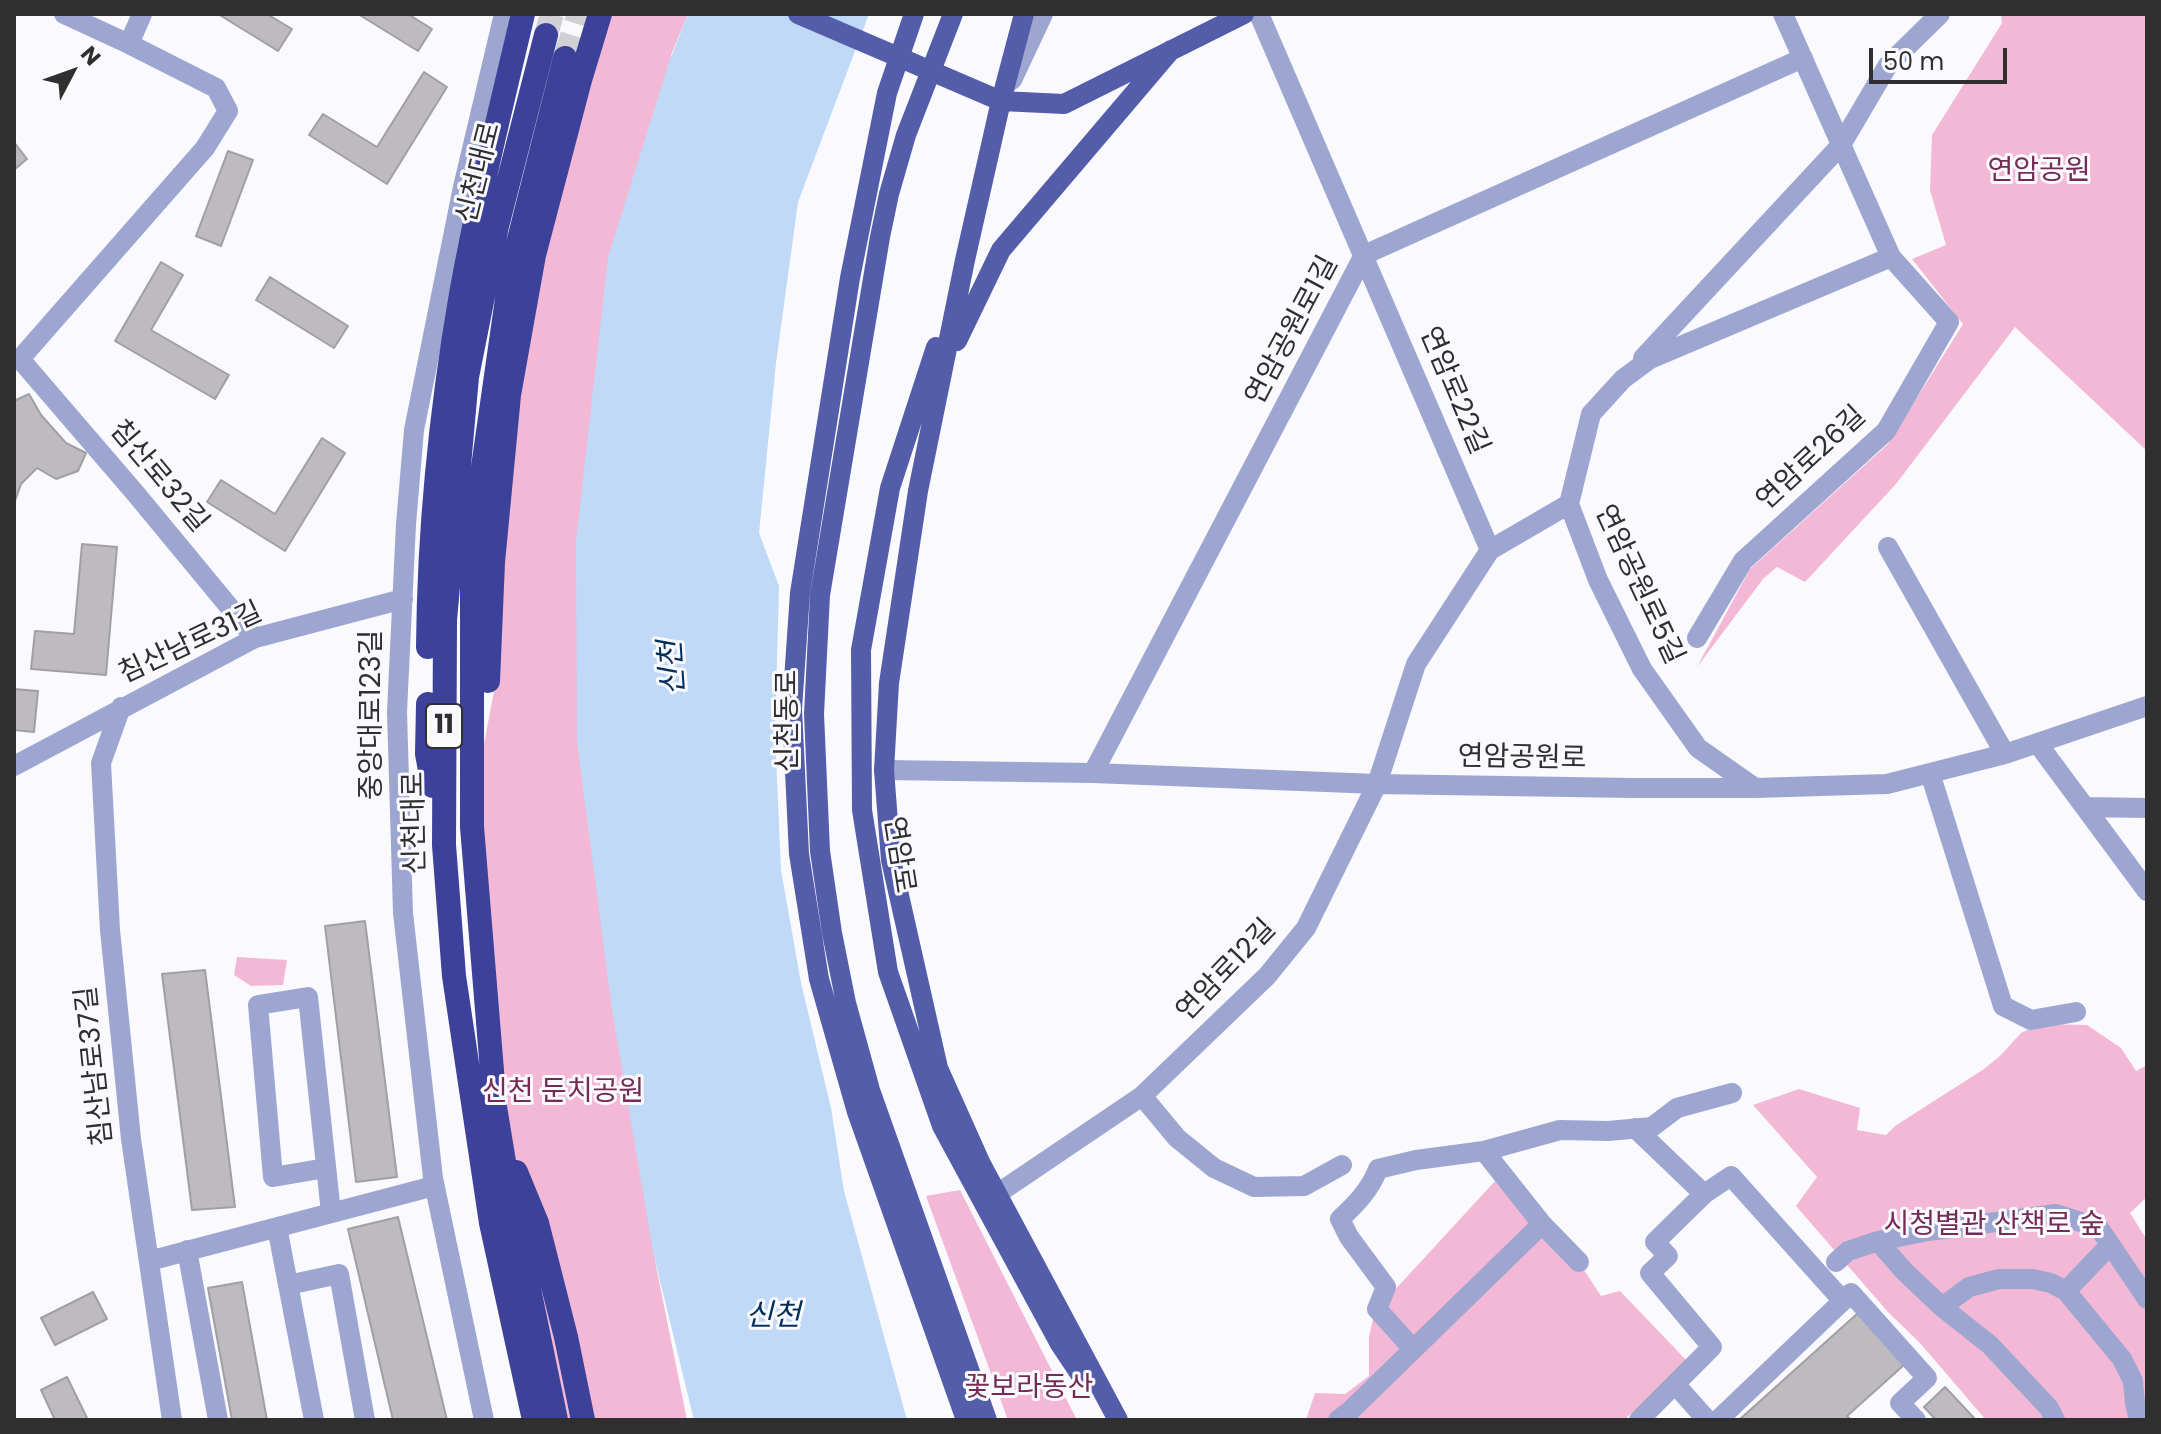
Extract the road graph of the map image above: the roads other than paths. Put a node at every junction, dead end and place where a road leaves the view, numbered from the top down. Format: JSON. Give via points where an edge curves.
{"nodes":[{"id":1,"x":64,"y":14,"type":"edge"},
{"id":2,"x":142,"y":14,"type":"edge"},
{"id":3,"x":504,"y":14,"type":"edge"},
{"id":4,"x":523,"y":14,"type":"edge"},
{"id":5,"x":798,"y":14,"type":"edge"},
{"id":6,"x":914,"y":14,"type":"edge"},
{"id":7,"x":953,"y":14,"type":"edge"},
{"id":8,"x":1024,"y":14,"type":"edge"},
{"id":9,"x":1043,"y":14,"type":"edge"},
{"id":10,"x":1244,"y":14,"type":"edge"},
{"id":11,"x":1259,"y":14,"type":"edge"},
{"id":12,"x":1783,"y":14,"type":"edge"},
{"id":13,"x":1940,"y":14,"type":"edge"},
{"id":14,"x":595,"y":18,"type":"edge"},
{"id":15,"x":546,"y":35,"type":"tunnel mouth"},
{"id":16,"x":129,"y":44,"type":"junction"},
{"id":17,"x":1171,"y":50,"type":"junction"},
{"id":18,"x":565,"y":58,"type":"tunnel mouth"},
{"id":19,"x":1803,"y":58,"type":"junction"},
{"id":20,"x":1001,"y":101,"type":"junction"},
{"id":21,"x":1841,"y":145,"type":"junction"},
{"id":22,"x":1364,"y":255,"type":"junction"},
{"id":23,"x":1891,"y":257,"type":"junction"},
{"id":24,"x":965,"y":260,"type":"junction"},
{"id":25,"x":17,"y":358,"type":"edge"},
{"id":26,"x":943,"y":369,"type":"junction"},
{"id":27,"x":1623,"y":379,"type":"junction"},
{"id":28,"x":1569,"y":504,"type":"junction"},
{"id":29,"x":1888,"y":547,"type":"dead end"},
{"id":30,"x":1490,"y":550,"type":"junction"},
{"id":31,"x":403,"y":599,"type":"junction"},
{"id":32,"x":255,"y":638,"type":"junction"},
{"id":33,"x":1697,"y":638,"type":"dead end"},
{"id":34,"x":2147,"y":706,"type":"edge"},
{"id":35,"x":121,"y":707,"type":"junction"},
{"id":36,"x":2038,"y":744,"type":"junction"},
{"id":37,"x":2005,"y":754,"type":"junction"},
{"id":38,"x":14,"y":766,"type":"edge"},
{"id":39,"x":884,"y":770,"type":"junction"},
{"id":40,"x":1093,"y":773,"type":"junction"},
{"id":41,"x":1930,"y":773,"type":"junction"},
{"id":42,"x":1377,"y":784,"type":"junction"},
{"id":43,"x":1755,"y":788,"type":"junction"},
{"id":44,"x":2086,"y":807,"type":"junction"},
{"id":45,"x":2147,"y":808,"type":"edge"},
{"id":46,"x":472,"y":827,"type":"junction"},
{"id":47,"x":444,"y":845,"type":"junction"},
{"id":48,"x":2147,"y":891,"type":"edge"},
{"id":49,"x":2076,"y":1012,"type":"dead end"},
{"id":50,"x":1732,"y":1093,"type":"dead end"},
{"id":51,"x":1142,"y":1096,"type":"junction"},
{"id":52,"x":1635,"y":1128,"type":"junction"},
{"id":53,"x":500,"y":1136,"type":"junction"},
{"id":54,"x":1484,"y":1151,"type":"junction"},
{"id":55,"x":1342,"y":1165,"type":"dead end"},
{"id":56,"x":326,"y":1168,"type":"junction"},
{"id":57,"x":434,"y":1186,"type":"junction"},
{"id":58,"x":997,"y":1194,"type":"junction"},
{"id":59,"x":1704,"y":1194,"type":"junction"},
{"id":60,"x":331,"y":1213,"type":"junction"},
{"id":61,"x":1542,"y":1224,"type":"junction"},
{"id":62,"x":277,"y":1227,"type":"junction"},
{"id":63,"x":1878,"y":1241,"type":"junction"},
{"id":64,"x":2110,"y":1245,"type":"junction"},
{"id":65,"x":187,"y":1250,"type":"junction"},
{"id":66,"x":1842,"y":1257,"type":"dead end"},
{"id":67,"x":149,"y":1261,"type":"junction"},
{"id":68,"x":1579,"y":1262,"type":"dead end"},
{"id":69,"x":288,"y":1285,"type":"junction"},
{"id":70,"x":2066,"y":1291,"type":"junction"},
{"id":71,"x":2147,"y":1299,"type":"edge"},
{"id":72,"x":1843,"y":1301,"type":"junction"},
{"id":73,"x":1942,"y":1307,"type":"junction"},
{"id":74,"x":517,"y":1345,"type":"junction"},
{"id":75,"x":1413,"y":1349,"type":"junction"},
{"id":76,"x":1675,"y":1384,"type":"junction"},
{"id":77,"x":172,"y":1420,"type":"edge"},
{"id":78,"x":218,"y":1420,"type":"edge"},
{"id":79,"x":314,"y":1420,"type":"edge"},
{"id":80,"x":365,"y":1420,"type":"edge"},
{"id":81,"x":484,"y":1420,"type":"edge"},
{"id":82,"x":526,"y":1420,"type":"edge"},
{"id":83,"x":534,"y":1420,"type":"edge"},
{"id":84,"x":556,"y":1420,"type":"edge"},
{"id":85,"x":583,"y":1420,"type":"edge"},
{"id":86,"x":966,"y":1420,"type":"edge"},
{"id":87,"x":987,"y":1420,"type":"edge"},
{"id":88,"x":1109,"y":1420,"type":"edge"},
{"id":89,"x":1118,"y":1420,"type":"edge"},
{"id":90,"x":1338,"y":1420,"type":"edge"},
{"id":91,"x":1639,"y":1420,"type":"edge"},
{"id":92,"x":1707,"y":1420,"type":"edge"},
{"id":93,"x":1718,"y":1420,"type":"edge"},
{"id":94,"x":1916,"y":1420,"type":"edge"},
{"id":95,"x":2055,"y":1420,"type":"edge"},
{"id":96,"x":2139,"y":1420,"type":"edge"}],
"edges":[{"from":1,"to":16,"type":"street"},
{"from":2,"to":16,"type":"street"},
{"from":3,"to":31,"type":"street","name":"중앙대로123길","via":[[414,430]]},
{"from":4,"to":47,"type":"highway","via":[[461,295],[439,458],[428,587],[427,754]]},
{"from":5,"to":20,"type":"main road","bridge":true},
{"from":6,"to":86,"type":"main road","name":"신천동로","via":[[887,93],[850,278],[800,593],[792,709],[799,854],[819,979],[857,1112]]},
{"from":7,"to":87,"type":"main road","name":"신천동로","via":[[906,135],[886,209],[820,595],[814,714],[820,851],[846,1003],[870,1090]]},
{"from":8,"to":20,"type":"main road"},
{"from":9,"to":20,"type":"street"},
{"from":10,"to":17,"type":"main road"},
{"from":11,"to":22,"type":"street","name":"연암로22길"},
{"from":12,"to":19,"type":"street","name":"연암로26길"},
{"from":13,"to":21,"type":"street","via":[[1888,65]]},
{"from":14,"to":46,"type":"highway","via":[[534,255],[509,395]]},
{"from":15,"to":47,"type":"highway","name":"신천대로","number":"11","via":[[497,226],[467,377],[445,620]]},
{"from":16,"to":25,"type":"street","via":[[216,88],[228,111],[205,148]]},
{"from":17,"to":20,"type":"main road","via":[[1064,104]]},
{"from":17,"to":26,"type":"main road","via":[[1001,250]]},
{"from":18,"to":46,"type":"highway","name":"신천대로","number":"11","via":[[511,271],[472,544]]},
{"from":19,"to":21,"type":"street","name":"연암로26길"},
{"from":19,"to":22,"type":"street","name":"연암공원로1길"},
{"from":20,"to":24,"type":"main road"},
{"from":21,"to":23,"type":"street","name":"연암로26길"},
{"from":21,"to":27,"type":"street","name":"연암공원로5길"},
{"from":22,"to":30,"type":"street","name":"연암로22길"},
{"from":22,"to":40,"type":"street","name":"연암공원로1길"},
{"from":23,"to":27,"type":"street","name":"연암공원로5길","via":[[1650,359]]},
{"from":23,"to":33,"type":"street","name":"연암로26길","via":[[1949,322],[1886,431],[1743,561]]},
{"from":24,"to":26,"type":"main road"},
{"from":24,"to":88,"type":"main road","name":"연암로","via":[[890,488],[861,650],[862,810],[888,972],[942,1126],[1060,1344]]},
{"from":25,"to":32,"type":"street","name":"침산로32길"},
{"from":26,"to":39,"type":"main road","name":"연암로","via":[[889,683]]},
{"from":27,"to":28,"type":"street","name":"연암공원로5길","via":[[1591,414]]},
{"from":28,"to":30,"type":"street"},
{"from":28,"to":43,"type":"street","name":"연암공원로5길","via":[[1598,580],[1642,669],[1698,748]]},
{"from":29,"to":37,"type":"street"},
{"from":30,"to":42,"type":"street","via":[[1416,664]]},
{"from":31,"to":32,"type":"street","name":"침산남로31길"},
{"from":31,"to":57,"type":"street","name":"중앙대로123길","via":[[397,712],[403,913]]},
{"from":32,"to":35,"type":"street","name":"침산남로31길"},
{"from":34,"to":36,"type":"street","name":"연암공원로"},
{"from":35,"to":38,"type":"street","name":"침산남로31길"},
{"from":35,"to":67,"type":"street","name":"침산남로37길","via":[[101,763],[110,930]]},
{"from":36,"to":37,"type":"street","name":"연암공원로"},
{"from":36,"to":44,"type":"street"},
{"from":37,"to":41,"type":"street","name":"연암공원로"},
{"from":39,"to":40,"type":"street","name":"연암공원로"},
{"from":39,"to":58,"type":"main road","name":"연암로","via":[[891,860],[938,1068]]},
{"from":40,"to":42,"type":"street","name":"연암공원로"},
{"from":41,"to":43,"type":"street","name":"연암공원로","via":[[1887,784]]},
{"from":41,"to":49,"type":"street","via":[[2003,1006],[2031,1020]]},
{"from":42,"to":43,"type":"street","name":"연암공원로"},
{"from":42,"to":51,"type":"street","name":"연암로12길","via":[[1306,928],[1267,976]]},
{"from":44,"to":45,"type":"street"},
{"from":44,"to":48,"type":"street"},
{"from":46,"to":53,"type":"highway","name":"신천대로","number":"11"},
{"from":47,"to":74,"type":"highway","name":"신천대로","number":"11","via":[[454,976],[491,1223]]},
{"from":50,"to":52,"type":"street","via":[[1677,1108],[1652,1127]]},
{"from":51,"to":55,"type":"street","via":[[1177,1138],[1214,1168],[1254,1187],[1304,1186]]},
{"from":51,"to":58,"type":"street","name":"연암로12길"},
{"from":52,"to":54,"type":"street","via":[[1560,1130]]},
{"from":52,"to":59,"type":"street"},
{"from":53,"to":84,"type":"highway","name":"신천대로","number":"11"},
{"from":53,"to":85,"type":"highway","via":[[537,1223]]},
{"from":54,"to":61,"type":"street"},
{"from":54,"to":75,"type":"street","via":[[1378,1169],[1340,1219],[1386,1287],[1377,1309]]},
{"from":56,"to":56,"type":"street","via":[[308,997],[258,1005],[273,1177]]},
{"from":56,"to":60,"type":"street"},
{"from":57,"to":60,"type":"street"},
{"from":57,"to":81,"type":"street","name":"중앙대로123길"},
{"from":58,"to":89,"type":"main road","name":"연암로"},
{"from":59,"to":72,"type":"street","via":[[1731,1176]]},
{"from":59,"to":76,"type":"street","via":[[1655,1242],[1668,1256],[1650,1273],[1712,1347]]},
{"from":60,"to":62,"type":"street"},
{"from":61,"to":68,"type":"street"},
{"from":61,"to":75,"type":"street"},
{"from":62,"to":65,"type":"street"},
{"from":62,"to":69,"type":"street"},
{"from":63,"to":64,"type":"street","via":[[2056,1214],[2099,1228]]},
{"from":63,"to":66,"type":"street"},
{"from":63,"to":73,"type":"street"},
{"from":64,"to":70,"type":"street"},
{"from":64,"to":71,"type":"street"},
{"from":65,"to":67,"type":"street"},
{"from":65,"to":78,"type":"street"},
{"from":67,"to":77,"type":"street","name":"침산남로37길"},
{"from":69,"to":79,"type":"street"},
{"from":69,"to":80,"type":"street","via":[[339,1274]]},
{"from":70,"to":73,"type":"street","via":[[2033,1279],[1999,1279],[1969,1287]]},
{"from":70,"to":96,"type":"street","via":[[2122,1359],[2133,1381]]},
{"from":72,"to":93,"type":"street"},
{"from":72,"to":94,"type":"street","via":[[1851,1293],[1927,1378],[1900,1403]]},
{"from":73,"to":95,"type":"street","via":[[1990,1345]]},
{"from":74,"to":82,"type":"highway"},
{"from":74,"to":83,"type":"highway","name":"신천대로","number":"11"},
{"from":75,"to":90,"type":"street"},
{"from":76,"to":91,"type":"street"},
{"from":76,"to":92,"type":"street"}]}
